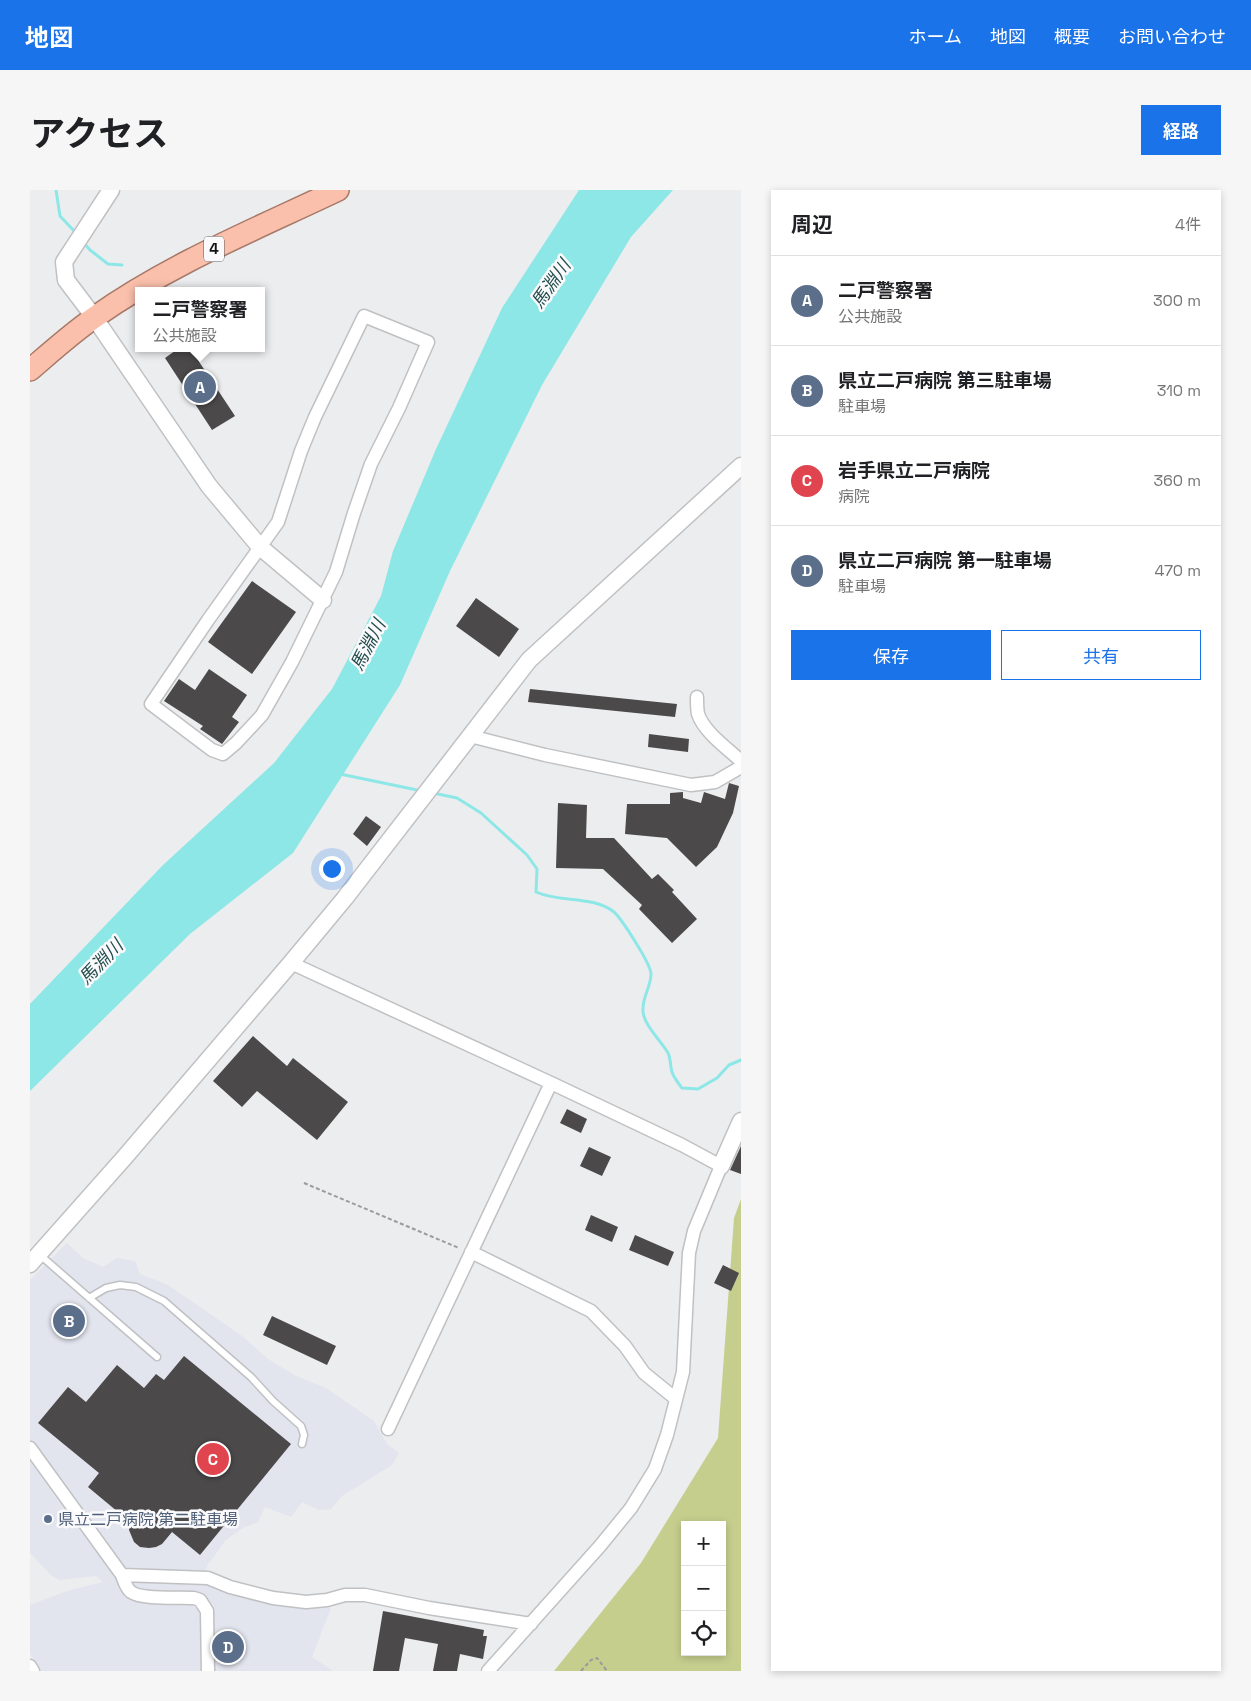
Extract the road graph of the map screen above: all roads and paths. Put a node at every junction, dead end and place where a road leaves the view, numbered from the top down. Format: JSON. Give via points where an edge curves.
{"nodes":[{"id":1,"x":111,"y":190,"type":"edge"},
{"id":2,"x":338,"y":190,"type":"edge"},
{"id":3,"x":141,"y":287,"type":"edge"},
{"id":4,"x":135,"y":290,"type":"edge"},
{"id":5,"x":94,"y":317,"type":"junction"},
{"id":6,"x":30,"y":370,"type":"edge"},
{"id":7,"x":741,"y":466,"type":"edge"},
{"id":8,"x":260,"y":547,"type":"junction"},
{"id":9,"x":323,"y":600,"type":"junction"},
{"id":10,"x":697,"y":697,"type":"dead end"},
{"id":11,"x":470,"y":736,"type":"junction"},
{"id":12,"x":741,"y":762,"type":"edge"},
{"id":13,"x":741,"y":767,"type":"edge"},
{"id":14,"x":291,"y":963,"type":"junction"},
{"id":15,"x":551,"y":1083,"type":"junction"},
{"id":16,"x":741,"y":1121,"type":"edge"},
{"id":17,"x":720,"y":1166,"type":"junction"},
{"id":18,"x":304,"y":1183,"type":"dead end"},
{"id":19,"x":471,"y":1252,"type":"junction"},
{"id":20,"x":34,"y":1259,"type":"edge"},
{"id":21,"x":90,"y":1298,"type":"junction"},
{"id":22,"x":157,"y":1357,"type":"dead end"},
{"id":23,"x":676,"y":1399,"type":"junction"},
{"id":24,"x":388,"y":1429,"type":"dead end"},
{"id":25,"x":302,"y":1444,"type":"dead end"},
{"id":26,"x":30,"y":1448,"type":"edge"},
{"id":27,"x":122,"y":1575,"type":"junction"},
{"id":28,"x":531,"y":1624,"type":"junction"},
{"id":29,"x":30,"y":1666,"type":"edge"},
{"id":30,"x":33,"y":1671,"type":"edge"},
{"id":31,"x":208,"y":1671,"type":"edge"},
{"id":32,"x":488,"y":1671,"type":"edge"},
{"id":33,"x":581,"y":1671,"type":"edge"},
{"id":34,"x":607,"y":1671,"type":"edge"}],
"edges":[{"from":1,"to":5,"type":"street","via":[[64,262],[66,280]]},
{"from":2,"to":3,"type":"highway","number":"4"},
{"from":4,"to":5,"type":"highway","number":"4"},
{"from":5,"to":6,"type":"highway","number":"4"},
{"from":5,"to":8,"type":"street","via":[[209,486]]},
{"from":7,"to":11,"type":"street","via":[[529,660]]},
{"from":8,"to":9,"type":"street"},
{"from":8,"to":9,"type":"street","via":[[151,704],[212,750],[223,754],[262,715]]},
{"from":8,"to":9,"type":"street","via":[[278,522],[301,450],[364,316],[428,342],[371,464],[336,572]]},
{"from":10,"to":12,"type":"street","via":[[698,714],[710,735]]},
{"from":11,"to":13,"type":"street","via":[[691,785],[715,782]]},
{"from":11,"to":14,"type":"street"},
{"from":14,"to":15,"type":"street"},
{"from":14,"to":20,"type":"street"},
{"from":15,"to":17,"type":"street"},
{"from":15,"to":19,"type":"street"},
{"from":16,"to":17,"type":"street"},
{"from":17,"to":23,"type":"street","via":[[694,1231],[687,1285],[685,1358]]},
{"from":18,"to":19,"type":"path"},
{"from":19,"to":23,"type":"street","via":[[592,1311],[644,1372]]},
{"from":19,"to":24,"type":"street"},
{"from":20,"to":21,"type":"lane"},
{"from":21,"to":22,"type":"lane"},
{"from":21,"to":25,"type":"lane","via":[[106,1288],[120,1285],[136,1287],[164,1301],[301,1426]]},
{"from":23,"to":28,"type":"street","via":[[655,1469],[631,1508]]},
{"from":26,"to":27,"type":"street"},
{"from":27,"to":28,"type":"street","via":[[208,1578],[273,1598],[306,1602],[365,1595]]},
{"from":27,"to":31,"type":"street","via":[[126,1586],[142,1596],[200,1600],[207,1611]]},
{"from":28,"to":32,"type":"street"},
{"from":29,"to":30,"type":"street"},
{"from":33,"to":34,"type":"path","via":[[597,1658]]}]}
